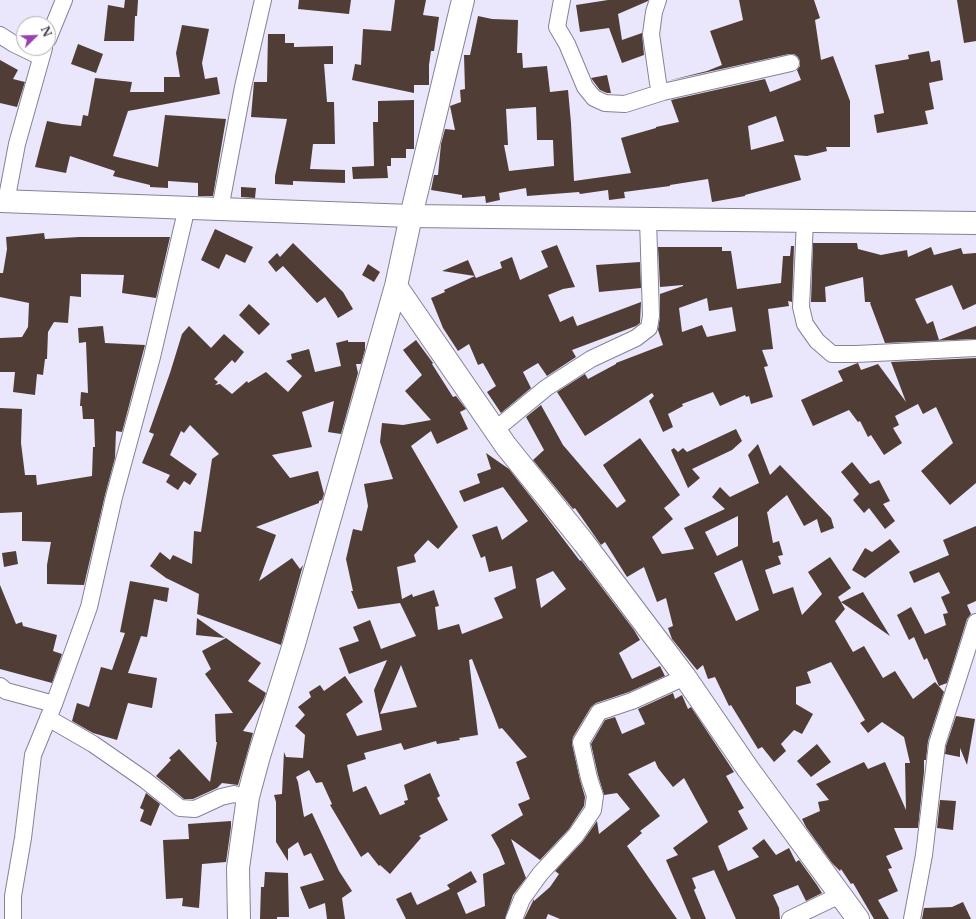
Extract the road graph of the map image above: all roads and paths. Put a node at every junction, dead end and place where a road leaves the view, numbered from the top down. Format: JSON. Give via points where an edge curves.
{"nodes":[{"id":1,"x":64,"y":0,"type":"edge"},
{"id":2,"x":263,"y":0,"type":"edge"},
{"id":3,"x":463,"y":0,"type":"edge"},
{"id":4,"x":562,"y":0,"type":"edge"},
{"id":5,"x":658,"y":0,"type":"edge"},
{"id":6,"x":56,"y":20,"type":"edge"},
{"id":7,"x":0,"y":35,"type":"edge"},
{"id":8,"x":16,"y":45,"type":"edge"},
{"id":9,"x":42,"y":56,"type":"edge"},
{"id":10,"x":791,"y":63,"type":"dead end"},
{"id":11,"x":663,"y":92,"type":"junction"},
{"id":12,"x":3,"y":201,"type":"edge"},
{"id":13,"x":187,"y":207,"type":"junction"},
{"id":14,"x":220,"y":209,"type":"junction"},
{"id":15,"x":411,"y":216,"type":"junction"},
{"id":16,"x":648,"y":219,"type":"junction"},
{"id":17,"x":805,"y":221,"type":"junction"},
{"id":18,"x":976,"y":223,"type":"edge"},
{"id":19,"x":396,"y":286,"type":"junction"},
{"id":20,"x":976,"y":348,"type":"edge"},
{"id":21,"x":495,"y":430,"type":"junction"},
{"id":22,"x":976,"y":622,"type":"edge"},
{"id":23,"x":685,"y":677,"type":"junction"},
{"id":24,"x":0,"y":686,"type":"edge"},
{"id":25,"x":51,"y":711,"type":"junction"},
{"id":26,"x":248,"y":797,"type":"junction"},
{"id":27,"x":840,"y":895,"type":"junction"},
{"id":28,"x":13,"y":919,"type":"edge"},
{"id":29,"x":239,"y":919,"type":"edge"},
{"id":30,"x":514,"y":919,"type":"edge"},
{"id":31,"x":790,"y":919,"type":"edge"},
{"id":32,"x":858,"y":919,"type":"edge"},
{"id":33,"x":912,"y":919,"type":"edge"}],
"edges":[{"from":1,"to":6,"type":"street"},
{"from":2,"to":14,"type":"street","via":[[243,87]]},
{"from":3,"to":15,"type":"main road"},
{"from":4,"to":11,"type":"street","via":[[557,27],[585,87],[594,98],[605,103],[625,104]]},
{"from":5,"to":11,"type":"street","via":[[651,34],[658,83]]},
{"from":7,"to":8,"type":"street"},
{"from":9,"to":12,"type":"street"},
{"from":10,"to":11,"type":"street"},
{"from":12,"to":13,"type":"main road"},
{"from":13,"to":14,"type":"main road"},
{"from":13,"to":25,"type":"street","via":[[152,357],[114,497],[88,607]]},
{"from":14,"to":15,"type":"main road"},
{"from":15,"to":16,"type":"main road"},
{"from":15,"to":19,"type":"main road"},
{"from":16,"to":17,"type":"main road"},
{"from":16,"to":21,"type":"street","via":[[651,316],[649,328],[636,338],[591,359],[546,388]]},
{"from":17,"to":18,"type":"main road"},
{"from":17,"to":20,"type":"street","via":[[801,307],[805,324],[817,341],[832,354]]},
{"from":19,"to":21,"type":"main road"},
{"from":19,"to":26,"type":"main road"},
{"from":21,"to":23,"type":"main road"},
{"from":22,"to":33,"type":"street","via":[[937,744],[924,855]]},
{"from":23,"to":27,"type":"main road"},
{"from":23,"to":30,"type":"street","via":[[632,701],[598,712],[581,742],[595,796],[593,810],[576,834],[540,874],[522,899]]},
{"from":24,"to":25,"type":"street"},
{"from":25,"to":26,"type":"street","via":[[180,808],[195,809],[234,794]]},
{"from":25,"to":28,"type":"street","via":[[33,755]]},
{"from":26,"to":29,"type":"main road","via":[[238,868]]},
{"from":27,"to":31,"type":"street"},
{"from":27,"to":32,"type":"main road"}]}
